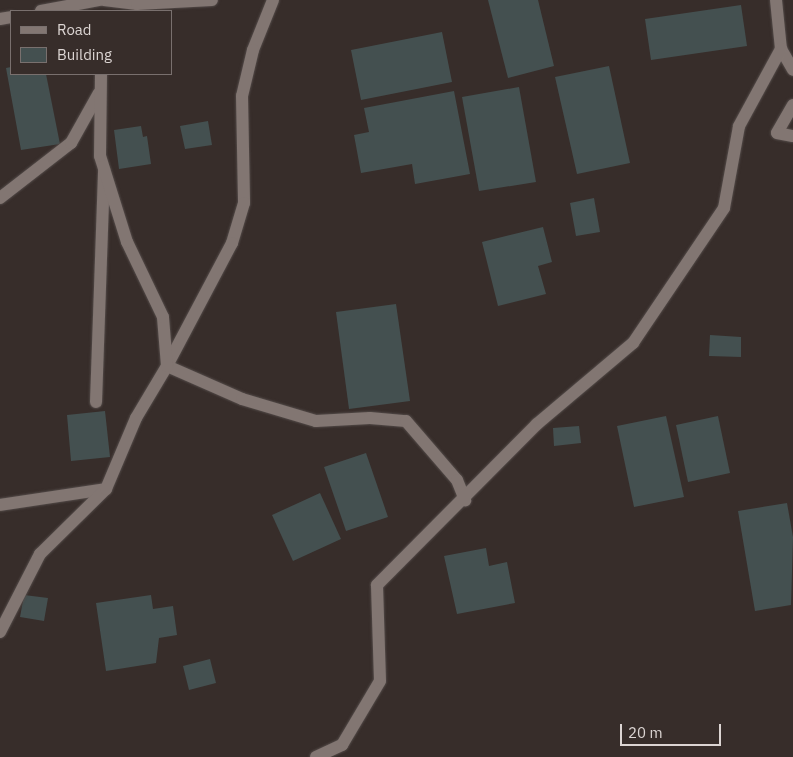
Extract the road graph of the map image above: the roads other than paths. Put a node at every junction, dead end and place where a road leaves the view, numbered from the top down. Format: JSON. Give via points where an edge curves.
{"nodes":[{"id":1,"x":102,"y":0,"type":"edge"},
{"id":2,"x":212,"y":0,"type":"edge"},
{"id":3,"x":273,"y":0,"type":"edge"},
{"id":4,"x":776,"y":0,"type":"edge"},
{"id":5,"x":47,"y":10,"type":"edge"},
{"id":6,"x":781,"y":48,"type":"junction"},
{"id":7,"x":793,"y":70,"type":"edge"},
{"id":8,"x":101,"y":75,"type":"edge"},
{"id":9,"x":100,"y":90,"type":"junction"},
{"id":10,"x":793,"y":105,"type":"edge"},
{"id":11,"x":793,"y":128,"type":"edge"},
{"id":12,"x":777,"y":133,"type":"junction"},
{"id":13,"x":793,"y":136,"type":"edge"},
{"id":14,"x":104,"y":167,"type":"junction"},
{"id":15,"x":0,"y":198,"type":"edge"},
{"id":16,"x":167,"y":366,"type":"junction"},
{"id":17,"x":96,"y":402,"type":"dead end"},
{"id":18,"x":106,"y":489,"type":"junction"},
{"id":19,"x":465,"y":500,"type":"junction"},
{"id":20,"x":0,"y":505,"type":"edge"},
{"id":21,"x":0,"y":632,"type":"edge"},
{"id":22,"x":316,"y":757,"type":"edge"}],
"edges":[{"from":1,"to":2,"type":"street","via":[[137,4]]},
{"from":1,"to":5,"type":"street"},
{"from":3,"to":16,"type":"street","via":[[253,50],[242,96],[244,203],[232,243]]},
{"from":4,"to":6,"type":"street"},
{"from":6,"to":7,"type":"street"},
{"from":6,"to":19,"type":"street","via":[[739,126],[724,208],[633,343],[537,424]]},
{"from":8,"to":9,"type":"street"},
{"from":9,"to":14,"type":"street"},
{"from":9,"to":15,"type":"street","via":[[71,143]]},
{"from":10,"to":12,"type":"street"},
{"from":11,"to":12,"type":"street"},
{"from":12,"to":13,"type":"street"},
{"from":14,"to":16,"type":"street","via":[[130,251],[163,317]]},
{"from":14,"to":17,"type":"street"},
{"from":16,"to":18,"type":"street","via":[[136,418]]},
{"from":16,"to":19,"type":"street","via":[[242,399],[316,422],[370,418],[406,421],[457,480]]},
{"from":18,"to":20,"type":"street"},
{"from":18,"to":21,"type":"street","via":[[40,554]]},
{"from":19,"to":22,"type":"street","via":[[377,585],[380,681],[342,745]]}]}
